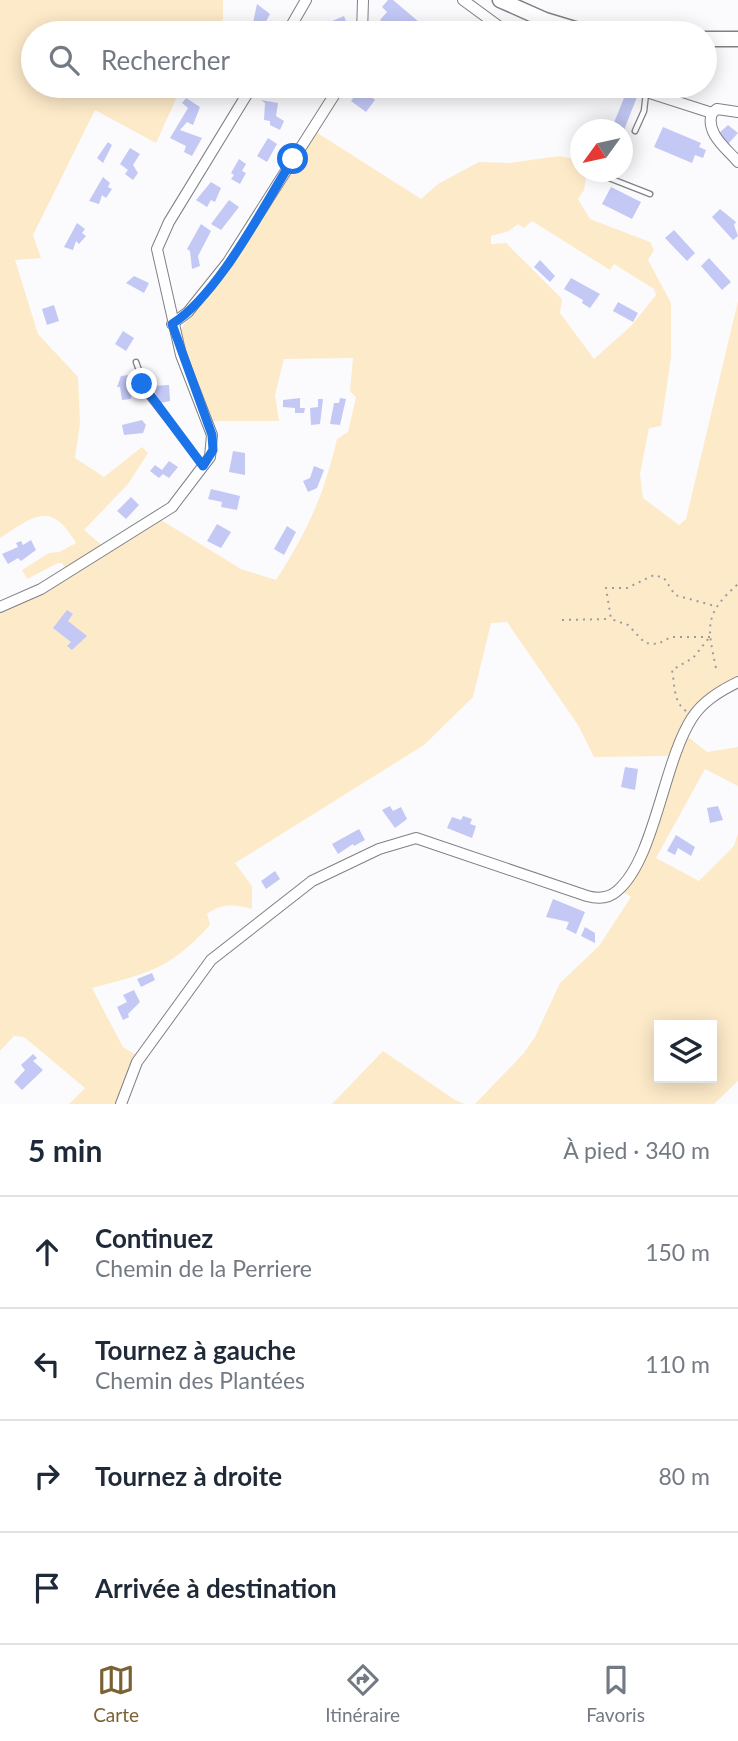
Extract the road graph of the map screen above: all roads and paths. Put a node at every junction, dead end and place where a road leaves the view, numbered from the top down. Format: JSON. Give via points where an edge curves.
{"nodes":[{"id":1,"x":306,"y":0,"type":"edge"},
{"id":2,"x":363,"y":0,"type":"edge"},
{"id":3,"x":463,"y":0,"type":"edge"},
{"id":4,"x":500,"y":0,"type":"edge"},
{"id":5,"x":293,"y":21,"type":"edge"},
{"id":6,"x":362,"y":21,"type":"edge"},
{"id":7,"x":492,"y":21,"type":"edge"},
{"id":8,"x":548,"y":21,"type":"edge"},
{"id":9,"x":717,"y":39,"type":"edge"},
{"id":10,"x":738,"y":39,"type":"edge"},
{"id":11,"x":245,"y":98,"type":"edge"},
{"id":12,"x":332,"y":98,"type":"edge"},
{"id":13,"x":645,"y":98,"type":"edge"},
{"id":14,"x":662,"y":98,"type":"edge"},
{"id":15,"x":712,"y":113,"type":"junction"},
{"id":16,"x":738,"y":113,"type":"edge"},
{"id":17,"x":635,"y":131,"type":"dead end"},
{"id":18,"x":738,"y":162,"type":"edge"},
{"id":19,"x":619,"y":182,"type":"edge"},
{"id":20,"x":650,"y":194,"type":"dead end"},
{"id":21,"x":172,"y":324,"type":"junction"},
{"id":22,"x":136,"y":362,"type":"dead end"},
{"id":23,"x":203,"y":466,"type":"junction"},
{"id":24,"x":738,"y":584,"type":"edge"},
{"id":25,"x":715,"y":606,"type":"junction"},
{"id":26,"x":0,"y":607,"type":"edge"},
{"id":27,"x":611,"y":619,"type":"junction"},
{"id":28,"x":562,"y":620,"type":"dead end"},
{"id":29,"x":710,"y":637,"type":"junction"},
{"id":30,"x":716,"y":668,"type":"dead end"},
{"id":31,"x":738,"y":682,"type":"edge"},
{"id":32,"x":693,"y":716,"type":"junction"},
{"id":33,"x":121,"y":1104,"type":"edge"}],
"edges":[{"from":1,"to":5,"type":"street"},
{"from":2,"to":6,"type":"street"},
{"from":3,"to":7,"type":"street"},
{"from":4,"to":8,"type":"main road"},
{"from":9,"to":10,"type":"main road"},
{"from":11,"to":21,"type":"street","via":[[159,240],[158,259]]},
{"from":12,"to":21,"type":"street","via":[[228,262],[188,312]]},
{"from":13,"to":17,"type":"lane"},
{"from":14,"to":15,"type":"street"},
{"from":15,"to":16,"type":"street","via":[[720,108]]},
{"from":15,"to":18,"type":"street","via":[[709,123],[713,132]]},
{"from":19,"to":20,"type":"lane"},
{"from":21,"to":23,"type":"street","via":[[212,435],[213,450]]},
{"from":22,"to":23,"type":"lane","via":[[148,395]]},
{"from":23,"to":26,"type":"street","via":[[172,507],[41,589]]},
{"from":24,"to":25,"type":"path"},
{"from":25,"to":27,"type":"path","via":[[675,595],[664,578],[654,575],[627,588],[606,588]]},
{"from":25,"to":29,"type":"path"},
{"from":27,"to":28,"type":"path"},
{"from":27,"to":29,"type":"path","via":[[628,625],[645,643],[658,644],[670,637]]},
{"from":29,"to":30,"type":"path"},
{"from":29,"to":32,"type":"path","via":[[693,658],[672,670],[680,707]]},
{"from":31,"to":32,"type":"street","via":[[708,699]]},
{"from":32,"to":33,"type":"street","via":[[678,743],[642,851],[623,885],[610,896],[587,897],[416,838],[379,849],[312,881],[211,960],[137,1062]]}]}
